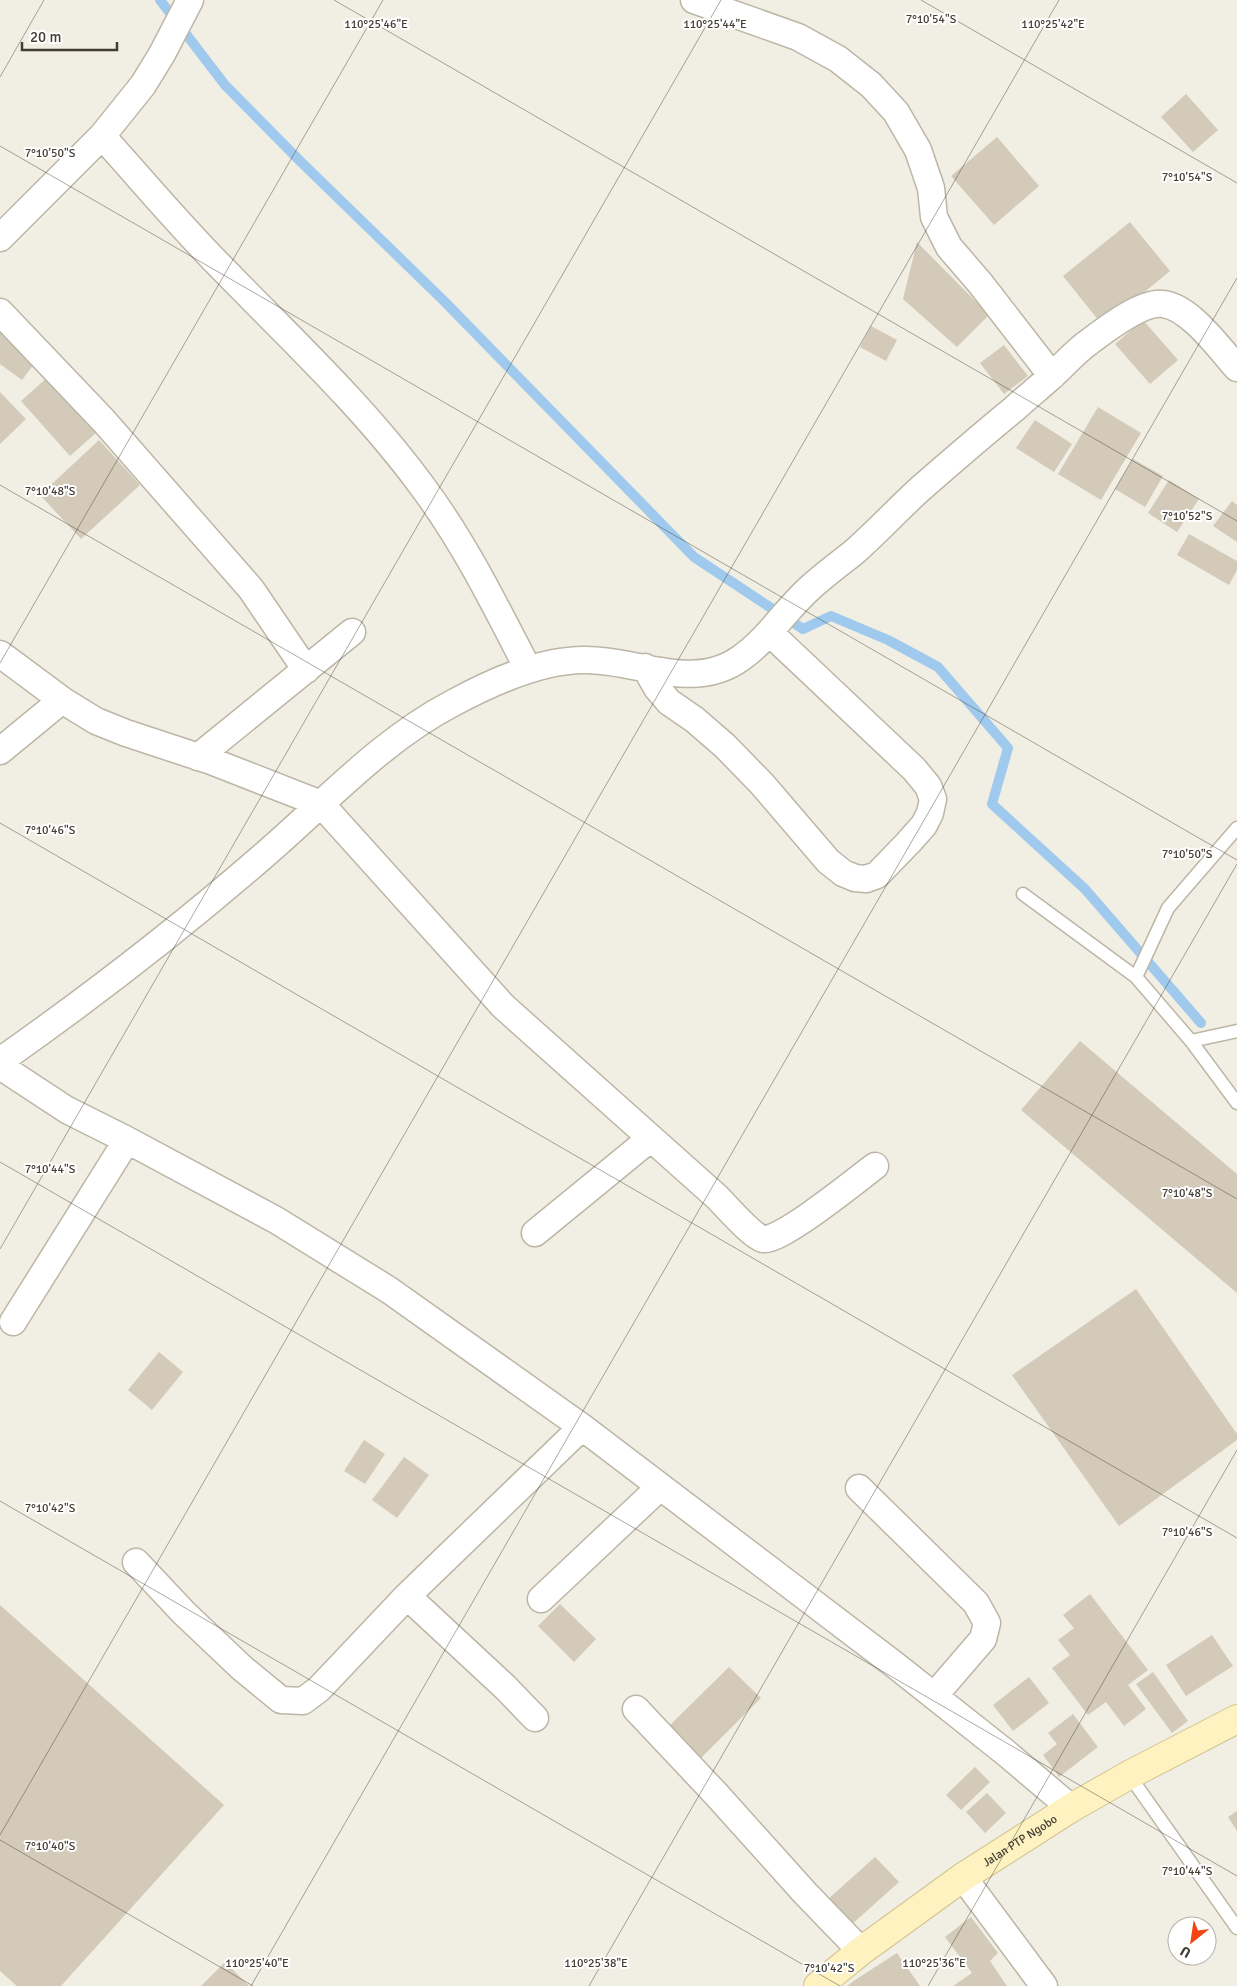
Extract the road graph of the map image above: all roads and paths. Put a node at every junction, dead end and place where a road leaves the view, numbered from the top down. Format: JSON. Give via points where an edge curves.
{"nodes":[{"id":1,"x":694,"y":0,"type":"edge"},
{"id":2,"x":187,"y":6,"type":"edge"},
{"id":3,"x":102,"y":136,"type":"junction"},
{"id":4,"x":0,"y":238,"type":"edge"},
{"id":5,"x":0,"y":312,"type":"edge"},
{"id":6,"x":1237,"y":368,"type":"edge"},
{"id":7,"x":1052,"y":376,"type":"junction"},
{"id":8,"x":773,"y":629,"type":"junction"},
{"id":9,"x":352,"y":632,"type":"dead end"},
{"id":10,"x":0,"y":654,"type":"edge"},
{"id":11,"x":644,"y":667,"type":"junction"},
{"id":12,"x":528,"y":669,"type":"junction"},
{"id":13,"x":306,"y":670,"type":"junction"},
{"id":14,"x":62,"y":700,"type":"junction"},
{"id":15,"x":0,"y":751,"type":"edge"},
{"id":16,"x":198,"y":757,"type":"junction"},
{"id":17,"x":321,"y":804,"type":"junction"},
{"id":18,"x":1237,"y":828,"type":"edge"},
{"id":19,"x":1023,"y":894,"type":"dead end"},
{"id":20,"x":1136,"y":977,"type":"junction"},
{"id":21,"x":1237,"y":1030,"type":"edge"},
{"id":22,"x":1191,"y":1041,"type":"junction"},
{"id":23,"x":0,"y":1061,"type":"edge"},
{"id":24,"x":0,"y":1066,"type":"edge"},
{"id":25,"x":1237,"y":1103,"type":"edge"},
{"id":26,"x":652,"y":1138,"type":"junction"},
{"id":27,"x":127,"y":1140,"type":"junction"},
{"id":28,"x":875,"y":1166,"type":"dead end"},
{"id":29,"x":535,"y":1233,"type":"dead end"},
{"id":30,"x":13,"y":1322,"type":"dead end"},
{"id":31,"x":582,"y":1427,"type":"junction"},
{"id":32,"x":660,"y":1487,"type":"junction"},
{"id":33,"x":859,"y":1488,"type":"dead end"},
{"id":34,"x":136,"y":1562,"type":"dead end"},
{"id":35,"x":407,"y":1596,"type":"junction"},
{"id":36,"x":541,"y":1599,"type":"dead end"},
{"id":37,"x":934,"y":1696,"type":"junction"},
{"id":38,"x":636,"y":1709,"type":"dead end"},
{"id":39,"x":535,"y":1718,"type":"dead end"},
{"id":40,"x":1237,"y":1719,"type":"edge"},
{"id":41,"x":1129,"y":1775,"type":"junction"},
{"id":42,"x":1071,"y":1808,"type":"junction"},
{"id":43,"x":963,"y":1876,"type":"junction"},
{"id":44,"x":1237,"y":1928,"type":"edge"},
{"id":45,"x":861,"y":1951,"type":"junction"},
{"id":46,"x":818,"y":1986,"type":"edge"},
{"id":47,"x":1044,"y":1986,"type":"edge"}],
"edges":[{"from":1,"to":7,"type":"street","via":[[798,37],[838,59],[871,85],[896,112],[918,150],[931,188],[934,217],[949,247]]},
{"from":2,"to":3,"type":"street","via":[[143,85]]},
{"from":3,"to":4,"type":"street"},
{"from":3,"to":12,"type":"street","via":[[222,268],[381,434],[424,488],[456,538]]},
{"from":5,"to":13,"type":"street","via":[[103,420],[250,589]]},
{"from":6,"to":7,"type":"street","via":[[1189,316],[1177,308],[1153,304],[1138,310],[1086,344]]},
{"from":7,"to":8,"type":"street","via":[[918,490],[856,551],[809,588]]},
{"from":8,"to":11,"type":"street","via":[[740,659],[720,670],[686,675]]},
{"from":8,"to":11,"type":"street","via":[[914,769],[928,786],[933,799],[927,819],[908,843],[877,874],[866,879],[843,874],[828,861],[725,746],[669,702]]},
{"from":9,"to":13,"type":"street"},
{"from":10,"to":14,"type":"street"},
{"from":11,"to":12,"type":"street","via":[[581,659]]},
{"from":12,"to":17,"type":"street","via":[[425,720]]},
{"from":13,"to":16,"type":"street"},
{"from":14,"to":15,"type":"street"},
{"from":14,"to":16,"type":"street","via":[[96,721]]},
{"from":16,"to":17,"type":"street"},
{"from":17,"to":23,"type":"street","via":[[141,957],[71,1012]]},
{"from":17,"to":26,"type":"street","via":[[503,1006]]},
{"from":18,"to":20,"type":"lane","via":[[1168,908]]},
{"from":19,"to":20,"type":"lane"},
{"from":20,"to":22,"type":"lane"},
{"from":21,"to":22,"type":"lane"},
{"from":22,"to":25,"type":"lane"},
{"from":24,"to":27,"type":"street","via":[[67,1110]]},
{"from":26,"to":28,"type":"street","via":[[762,1239],[772,1239],[783,1233]]},
{"from":26,"to":29,"type":"street"},
{"from":27,"to":30,"type":"street"},
{"from":27,"to":31,"type":"street","via":[[329,1251]]},
{"from":31,"to":32,"type":"street"},
{"from":31,"to":35,"type":"street"},
{"from":32,"to":36,"type":"street"},
{"from":32,"to":37,"type":"street"},
{"from":33,"to":37,"type":"street","via":[[976,1603],[987,1623],[982,1639]]},
{"from":34,"to":35,"type":"street","via":[[184,1613],[281,1700],[302,1702],[319,1689]]},
{"from":35,"to":39,"type":"street"},
{"from":37,"to":42,"type":"street"},
{"from":38,"to":45,"type":"street"},
{"from":40,"to":41,"type":"main road","name":"Jalan PTP Ngobo"},
{"from":41,"to":42,"type":"main road","name":"Jalan PTP Ngobo"},
{"from":41,"to":44,"type":"lane"},
{"from":42,"to":43,"type":"main road","name":"Jalan PTP Ngobo"},
{"from":43,"to":45,"type":"main road","name":"Jalan PTP Ngobo"},
{"from":43,"to":47,"type":"street"},
{"from":45,"to":46,"type":"main road","name":"Jalan PTP Ngobo"}]}
